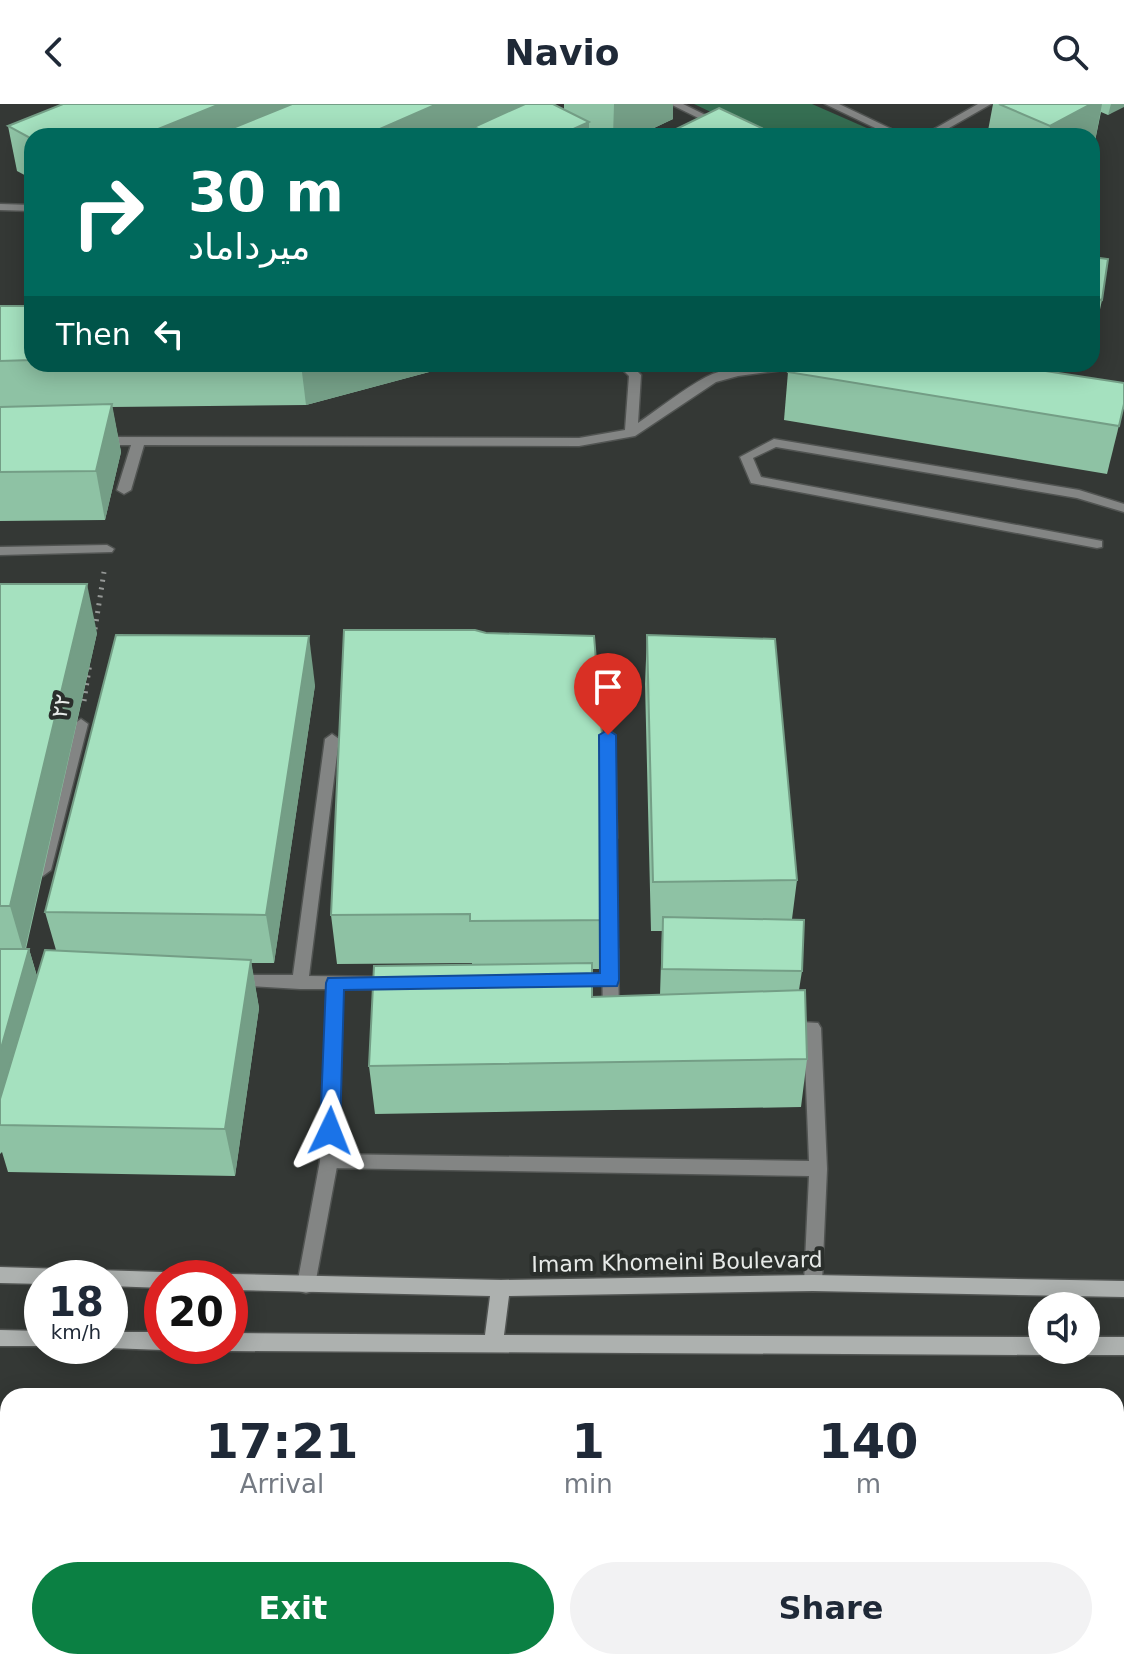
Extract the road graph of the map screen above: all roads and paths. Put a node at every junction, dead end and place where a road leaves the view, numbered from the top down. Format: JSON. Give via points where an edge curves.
{"nodes":[{"id":1,"x":675,"y":104,"type":"edge"},
{"id":2,"x":830,"y":104,"type":"edge"},
{"id":3,"x":986,"y":104,"type":"edge"},
{"id":4,"x":716,"y":124,"type":"junction"},
{"id":5,"x":707,"y":128,"type":"edge"},
{"id":6,"x":725,"y":128,"type":"edge"},
{"id":7,"x":883,"y":128,"type":"edge"},
{"id":8,"x":942,"y":128,"type":"edge"},
{"id":9,"x":0,"y":207,"type":"edge"},
{"id":10,"x":24,"y":208,"type":"edge"},
{"id":11,"x":632,"y":372,"type":"edge"},
{"id":12,"x":754,"y":372,"type":"edge"},
{"id":13,"x":631,"y":433,"type":"junction"},
{"id":14,"x":77,"y":441,"type":"edge"},
{"id":15,"x":139,"y":441,"type":"junction"},
{"id":16,"x":124,"y":490,"type":"dead end"},
{"id":17,"x":1124,"y":508,"type":"edge"},
{"id":18,"x":1097,"y":544,"type":"dead end"},
{"id":19,"x":107,"y":549,"type":"joint"},
{"id":20,"x":0,"y":551,"type":"edge"},
{"id":21,"x":94,"y":637,"type":"dead end"},
{"id":22,"x":92,"y":651,"type":"dead end"},
{"id":23,"x":81,"y":724,"type":"joint"},
{"id":24,"x":608,"y":735,"type":"dead end"},
{"id":25,"x":332,"y":739,"type":"dead end"},
{"id":26,"x":609,"y":858,"type":"edge"},
{"id":27,"x":38,"y":888,"type":"dead end"},
{"id":28,"x":610,"y":934,"type":"edge"},
{"id":29,"x":221,"y":981,"type":"edge"},
{"id":30,"x":411,"y":982,"type":"edge"},
{"id":31,"x":300,"y":983,"type":"junction"},
{"id":32,"x":335,"y":983,"type":"junction"},
{"id":33,"x":619,"y":1027,"type":"edge"},
{"id":34,"x":766,"y":1028,"type":"edge"},
{"id":35,"x":329,"y":1161,"type":"junction"},
{"id":36,"x":818,"y":1169,"type":"junction"},
{"id":37,"x":0,"y":1275,"type":"edge"},
{"id":38,"x":24,"y":1276,"type":"edge"},
{"id":39,"x":248,"y":1283,"type":"edge"},
{"id":40,"x":813,"y":1283,"type":"junction"},
{"id":41,"x":306,"y":1285,"type":"junction"},
{"id":42,"x":501,"y":1288,"type":"junction"},
{"id":43,"x":1124,"y":1289,"type":"edge"},
{"id":44,"x":0,"y":1338,"type":"edge"},
{"id":45,"x":24,"y":1339,"type":"edge"},
{"id":46,"x":248,"y":1342,"type":"edge"},
{"id":47,"x":493,"y":1345,"type":"junction"},
{"id":48,"x":1028,"y":1346,"type":"edge"},
{"id":49,"x":1100,"y":1346,"type":"edge"},
{"id":50,"x":1124,"y":1346,"type":"edge"}],
"edges":[{"from":1,"to":4,"type":"street"},
{"from":2,"to":7,"type":"street"},
{"from":3,"to":8,"type":"street"},
{"from":4,"to":5,"type":"street"},
{"from":4,"to":6,"type":"street"},
{"from":9,"to":10,"type":"street"},
{"from":11,"to":13,"type":"street"},
{"from":12,"to":13,"type":"street","via":[[712,379]]},
{"from":13,"to":15,"type":"street","via":[[579,442]]},
{"from":14,"to":15,"type":"street"},
{"from":15,"to":16,"type":"street"},
{"from":17,"to":18,"type":"street","via":[[1079,494],[774,443],[746,457],[756,480]]},
{"from":19,"to":20,"type":"street"},
{"from":19,"to":21,"type":"path"},
{"from":22,"to":23,"type":"path","name":"۲۲"},
{"from":23,"to":27,"type":"street","name":"۲۲"},
{"from":24,"to":26,"type":"street"},
{"from":25,"to":31,"type":"street"},
{"from":28,"to":33,"type":"street","via":[[602,980]]},
{"from":29,"to":31,"type":"street"},
{"from":30,"to":32,"type":"street"},
{"from":31,"to":32,"type":"street"},
{"from":32,"to":35,"type":"street"},
{"from":34,"to":36,"type":"street","via":[[812,1028]]},
{"from":35,"to":36,"type":"street"},
{"from":35,"to":41,"type":"street"},
{"from":36,"to":40,"type":"street"},
{"from":37,"to":38,"type":"main road"},
{"from":39,"to":41,"type":"main road","name":"Imam Khomeini Boulevard"},
{"from":40,"to":42,"type":"main road","name":"Imam Khomeini Boulevard"},
{"from":40,"to":43,"type":"main road","name":"Imam Khomeini Boulevard"},
{"from":41,"to":42,"type":"main road","name":"Imam Khomeini Boulevard"},
{"from":42,"to":47,"type":"main road"},
{"from":44,"to":45,"type":"main road"},
{"from":46,"to":47,"type":"main road"},
{"from":47,"to":48,"type":"main road"},
{"from":49,"to":50,"type":"main road"}]}
